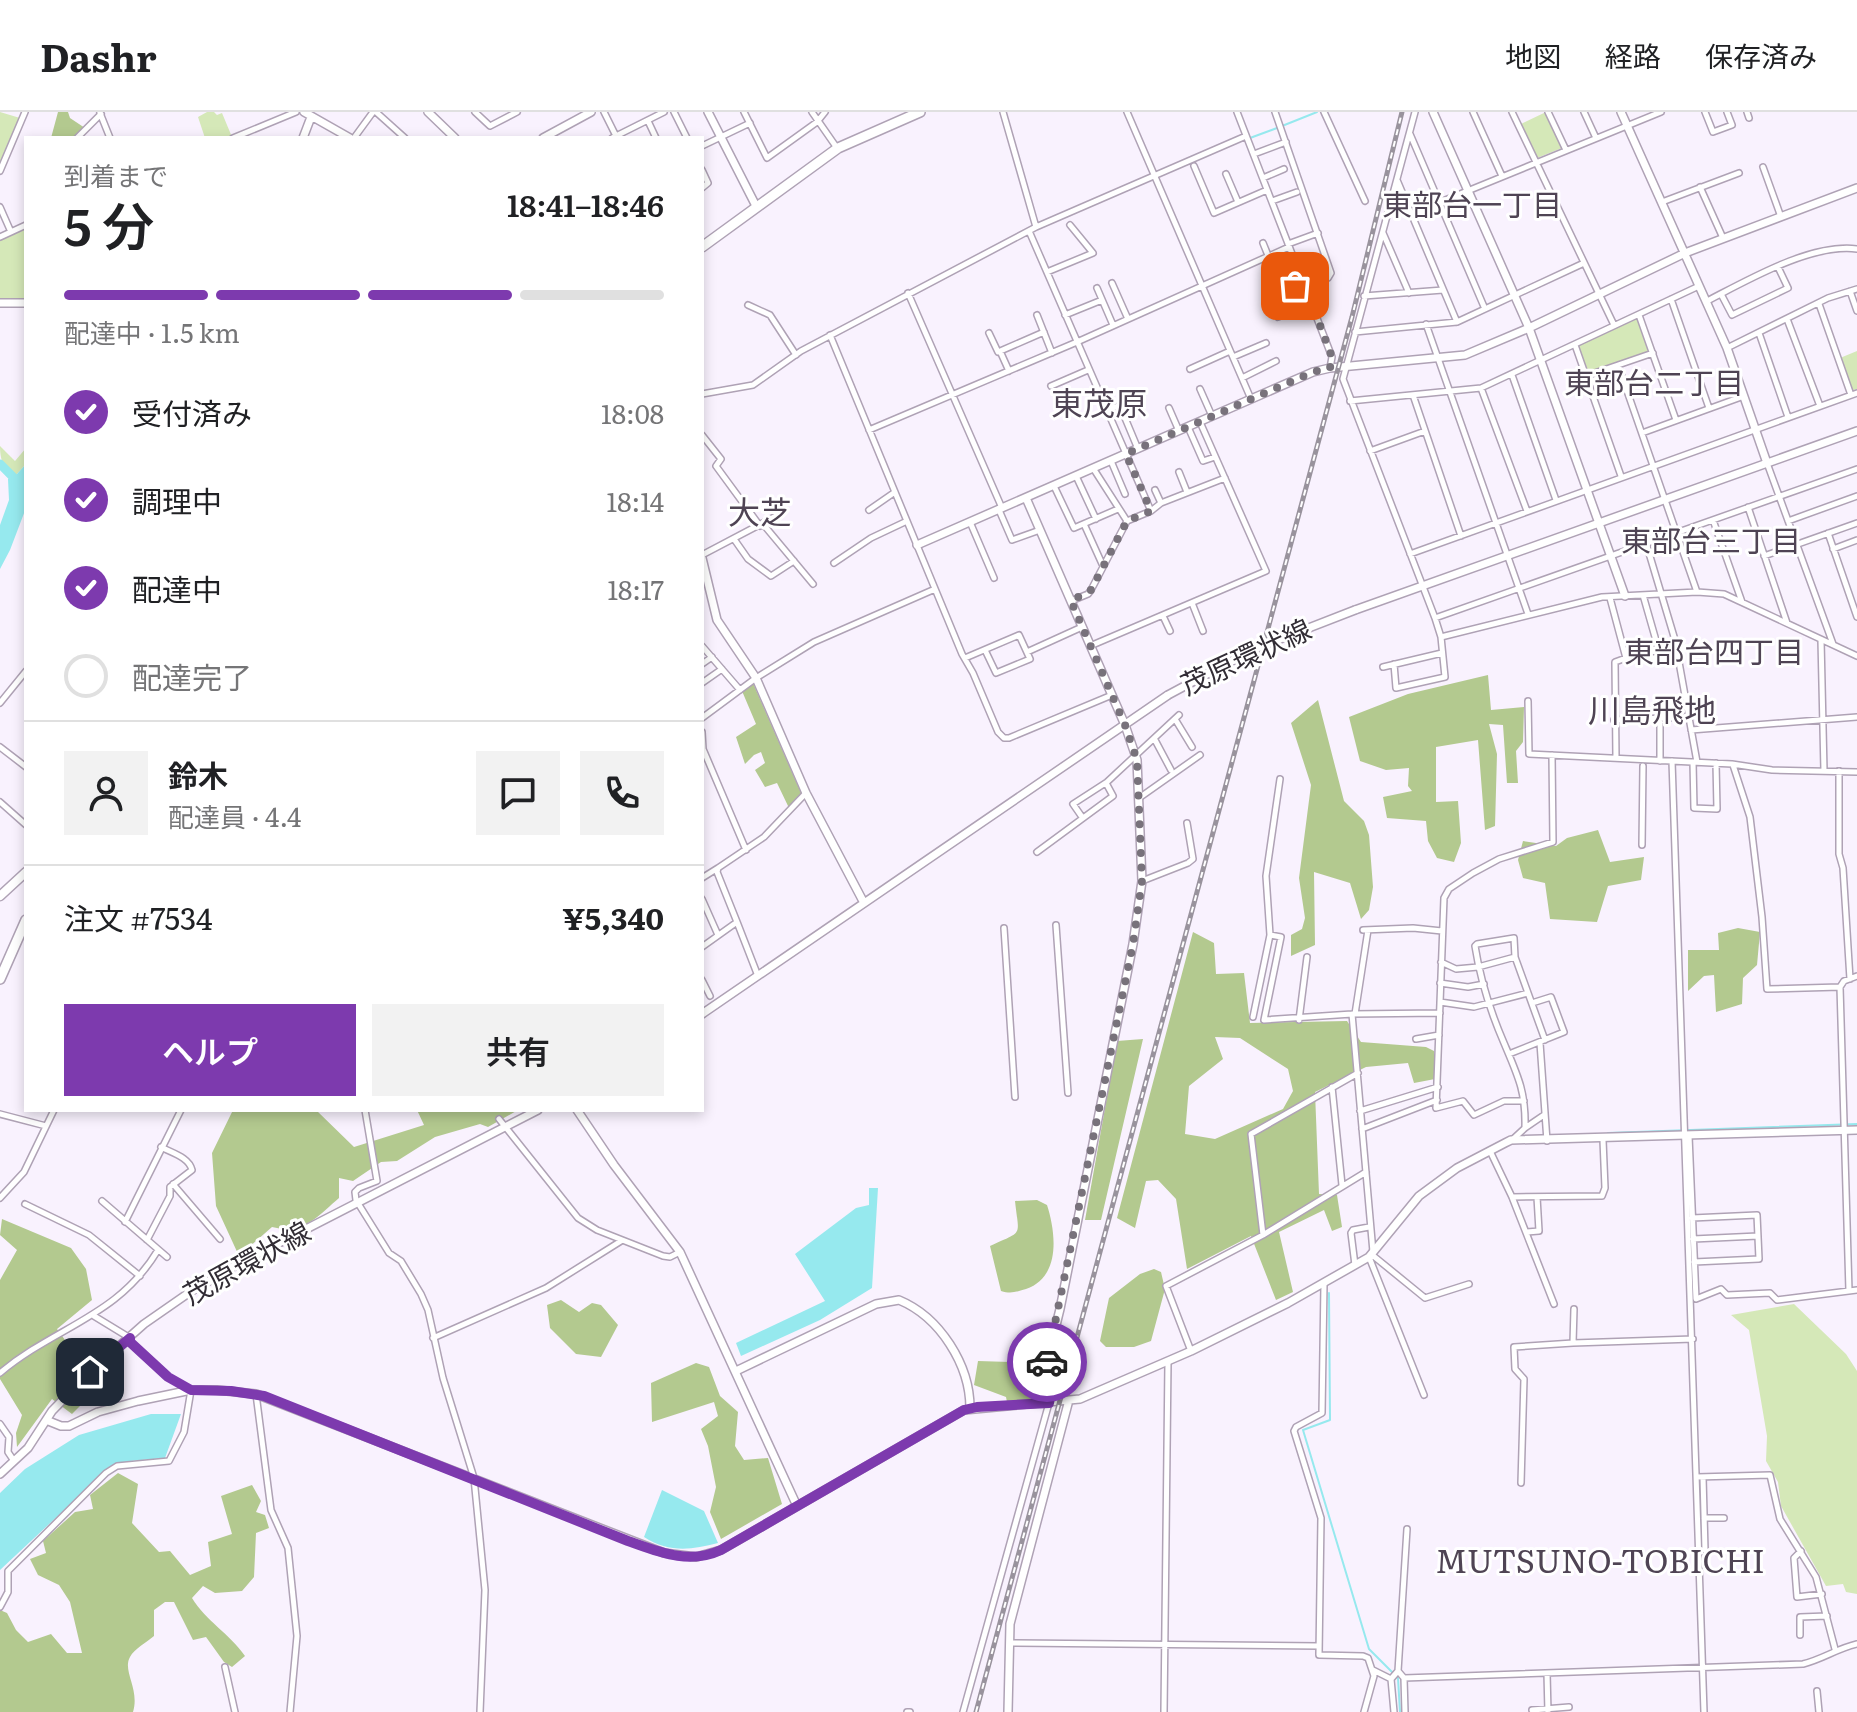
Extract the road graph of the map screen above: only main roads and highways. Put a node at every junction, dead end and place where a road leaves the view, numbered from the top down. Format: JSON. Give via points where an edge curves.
{"nodes":[{"id":1,"x":920,"y":112,"type":"edge"},
{"id":2,"x":704,"y":245,"type":"edge"},
{"id":3,"x":24,"y":874,"type":"edge"},
{"id":4,"x":0,"y":896,"type":"edge"},
{"id":5,"x":24,"y":925,"type":"edge"},
{"id":6,"x":0,"y":979,"type":"edge"}],
"edges":[{"from":1,"to":2,"type":"highway","via":[[838,148]]},
{"from":3,"to":4,"type":"main road"},
{"from":5,"to":6,"type":"highway"}]}
